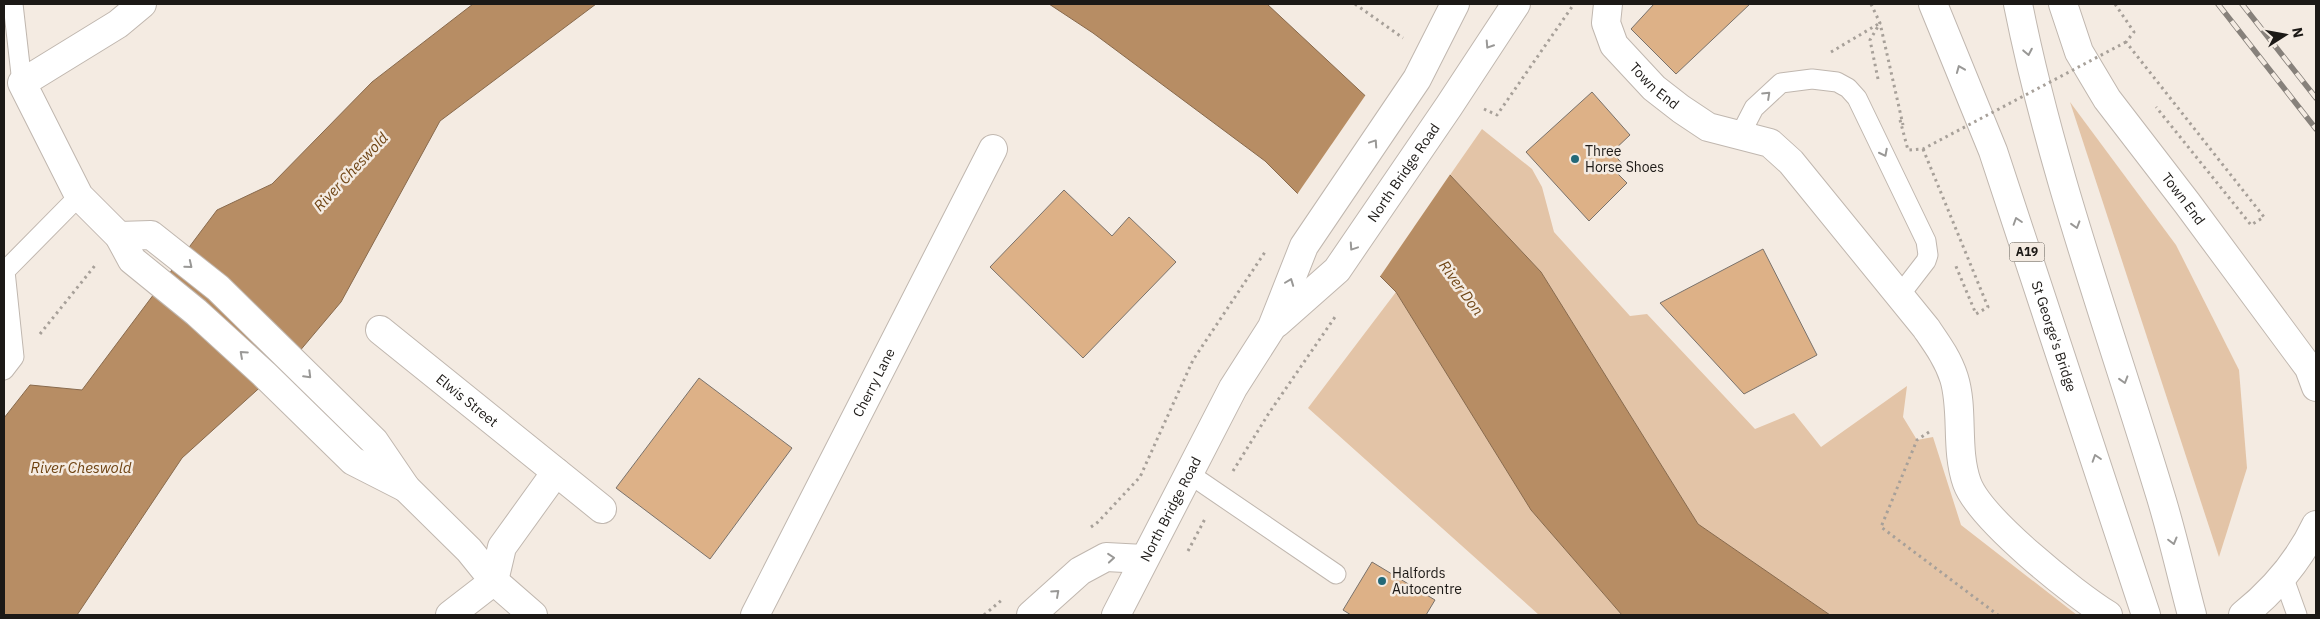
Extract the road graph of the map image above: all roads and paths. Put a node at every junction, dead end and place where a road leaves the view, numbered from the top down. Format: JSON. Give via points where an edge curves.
{"nodes":[{"id":1,"x":13,"y":4,"type":"edge"},
{"id":2,"x":142,"y":4,"type":"edge"},
{"id":3,"x":1355,"y":4,"type":"edge"},
{"id":4,"x":1455,"y":4,"type":"edge"},
{"id":5,"x":1516,"y":4,"type":"edge"},
{"id":6,"x":1574,"y":4,"type":"edge"},
{"id":7,"x":1608,"y":4,"type":"edge"},
{"id":8,"x":1872,"y":4,"type":"edge"},
{"id":9,"x":1933,"y":4,"type":"edge"},
{"id":10,"x":2018,"y":4,"type":"edge"},
{"id":11,"x":2063,"y":4,"type":"edge"},
{"id":12,"x":2114,"y":4,"type":"edge"},
{"id":13,"x":1880,"y":23,"type":"junction"},
{"id":14,"x":1404,"y":38,"type":"dead end"},
{"id":15,"x":1870,"y":40,"type":"dead end"},
{"id":16,"x":2126,"y":42,"type":"junction"},
{"id":17,"x":4,"y":57,"type":"edge"},
{"id":18,"x":22,"y":83,"type":"junction"},
{"id":19,"x":2155,"y":105,"type":"dead end"},
{"id":20,"x":1477,"y":113,"type":"dead end"},
{"id":21,"x":1900,"y":120,"type":"dead end"},
{"id":22,"x":1740,"y":135,"type":"junction"},
{"id":23,"x":993,"y":148,"type":"dead end"},
{"id":24,"x":1910,"y":155,"type":"dead end"},
{"id":25,"x":80,"y":196,"type":"junction"},
{"id":26,"x":119,"y":236,"type":"junction"},
{"id":27,"x":1899,"y":296,"type":"junction"},
{"id":28,"x":1272,"y":327,"type":"junction"},
{"id":29,"x":380,"y":330,"type":"dead end"},
{"id":30,"x":1192,"y":360,"type":"dead end"},
{"id":31,"x":9,"y":364,"type":"edge"},
{"id":32,"x":2316,"y":386,"type":"edge"},
{"id":33,"x":1958,"y":412,"type":"junction"},
{"id":34,"x":556,"y":472,"type":"junction"},
{"id":35,"x":1188,"y":473,"type":"junction"},
{"id":36,"x":406,"y":488,"type":"junction"},
{"id":37,"x":602,"y":509,"type":"dead end"},
{"id":38,"x":2316,"y":525,"type":"edge"},
{"id":39,"x":1084,"y":531,"type":"dead end"},
{"id":40,"x":1144,"y":559,"type":"junction"},
{"id":41,"x":1336,"y":574,"type":"dead end"},
{"id":42,"x":2283,"y":576,"type":"junction"},
{"id":43,"x":494,"y":581,"type":"junction"},
{"id":44,"x":450,"y":615,"type":"edge"},
{"id":45,"x":533,"y":615,"type":"edge"},
{"id":46,"x":755,"y":615,"type":"edge"},
{"id":47,"x":1031,"y":615,"type":"edge"},
{"id":48,"x":1116,"y":615,"type":"edge"},
{"id":49,"x":1998,"y":615,"type":"edge"},
{"id":50,"x":2108,"y":615,"type":"edge"},
{"id":51,"x":2146,"y":615,"type":"edge"},
{"id":52,"x":2192,"y":615,"type":"edge"},
{"id":53,"x":2243,"y":615,"type":"edge"},
{"id":54,"x":2297,"y":615,"type":"edge"}],
"edges":[{"from":1,"to":18,"type":"lane"},
{"from":2,"to":18,"type":"main road","via":[[118,24]]},
{"from":3,"to":14,"type":"path"},
{"from":28,"to":4,"type":"main road","name":"North Bridge Road","one_way":true,"via":[[1304,246],[1417,79]]},
{"from":5,"to":28,"type":"main road","name":"North Bridge Road","one_way":true,"via":[[1337,270]]},
{"from":6,"to":20,"type":"path","via":[[1497,115],[1482,108]]},
{"from":7,"to":22,"type":"main road","name":"Town End","via":[[1606,23],[1614,45],[1654,88],[1702,123]]},
{"from":8,"to":13,"type":"path"},
{"from":51,"to":9,"type":"main road","name":"St George's Bridge","number":"A19","one_way":true,"via":[[1993,151]]},
{"from":10,"to":52,"type":"main road","one_way":true,"via":[[2032,74],[2061,179],[2160,493]]},
{"from":11,"to":32,"type":"main road","name":"Town End","via":[[2079,52],[2107,100],[2309,368]]},
{"from":12,"to":16,"type":"path","via":[[2134,32]]},
{"from":13,"to":15,"type":"path"},
{"from":13,"to":24,"type":"path"},
{"from":16,"to":19,"type":"path","via":[[2264,217],[2251,225]]},
{"from":16,"to":21,"type":"path","bridge":true,"via":[[1923,149],[1908,150]]},
{"from":17,"to":18,"type":"lane"},
{"from":18,"to":25,"type":"main road"},
{"from":22,"to":27,"type":"main road","name":"Town End","via":[[1770,143],[1791,162]]},
{"from":22,"to":27,"type":"lane","one_way":true,"via":[[1754,108],[1781,83],[1812,79],[1837,82],[1848,88],[1857,98],[1926,241],[1926,261]]},
{"from":23,"to":46,"type":"main road","name":"Cherry Lane"},
{"from":25,"to":26,"type":"main road"},
{"from":25,"to":31,"type":"lane","via":[[4,272]]},
{"from":26,"to":31,"type":"path","via":[[27,350]]},
{"from":36,"to":26,"type":"main road","one_way":true,"via":[[353,461],[210,324],[132,260]]},
{"from":26,"to":36,"type":"main road","one_way":true,"via":[[151,235],[218,288],[374,441]]},
{"from":27,"to":33,"type":"main road","name":"Town End","via":[[1944,353],[1954,379]]},
{"from":28,"to":35,"type":"main road","name":"North Bridge Road","via":[[1233,388]]},
{"from":29,"to":34,"type":"main road","name":"Elwis Street"},
{"from":30,"to":39,"type":"path","via":[[1140,477],[1098,522]]},
{"from":33,"to":49,"type":"path","via":[[1917,440],[1881,527]]},
{"from":33,"to":50,"type":"main road","name":"Town End","via":[[1960,449],[1967,485],[1983,509],[2052,574]]},
{"from":34,"to":37,"type":"main road","name":"Elwis Street"},
{"from":34,"to":43,"type":"main road","via":[[502,547]]},
{"from":35,"to":40,"type":"main road","name":"North Bridge Road"},
{"from":35,"to":41,"type":"lane"},
{"from":36,"to":43,"type":"main road","via":[[469,550]]},
{"from":38,"to":42,"type":"main road","via":[[2304,549]]},
{"from":47,"to":40,"type":"main road","one_way":true,"via":[[1080,571],[1106,557]]},
{"from":40,"to":48,"type":"main road","name":"North Bridge Road"},
{"from":42,"to":53,"type":"main road"},
{"from":42,"to":54,"type":"lane"},
{"from":43,"to":44,"type":"main road"},
{"from":43,"to":45,"type":"main road"}]}
